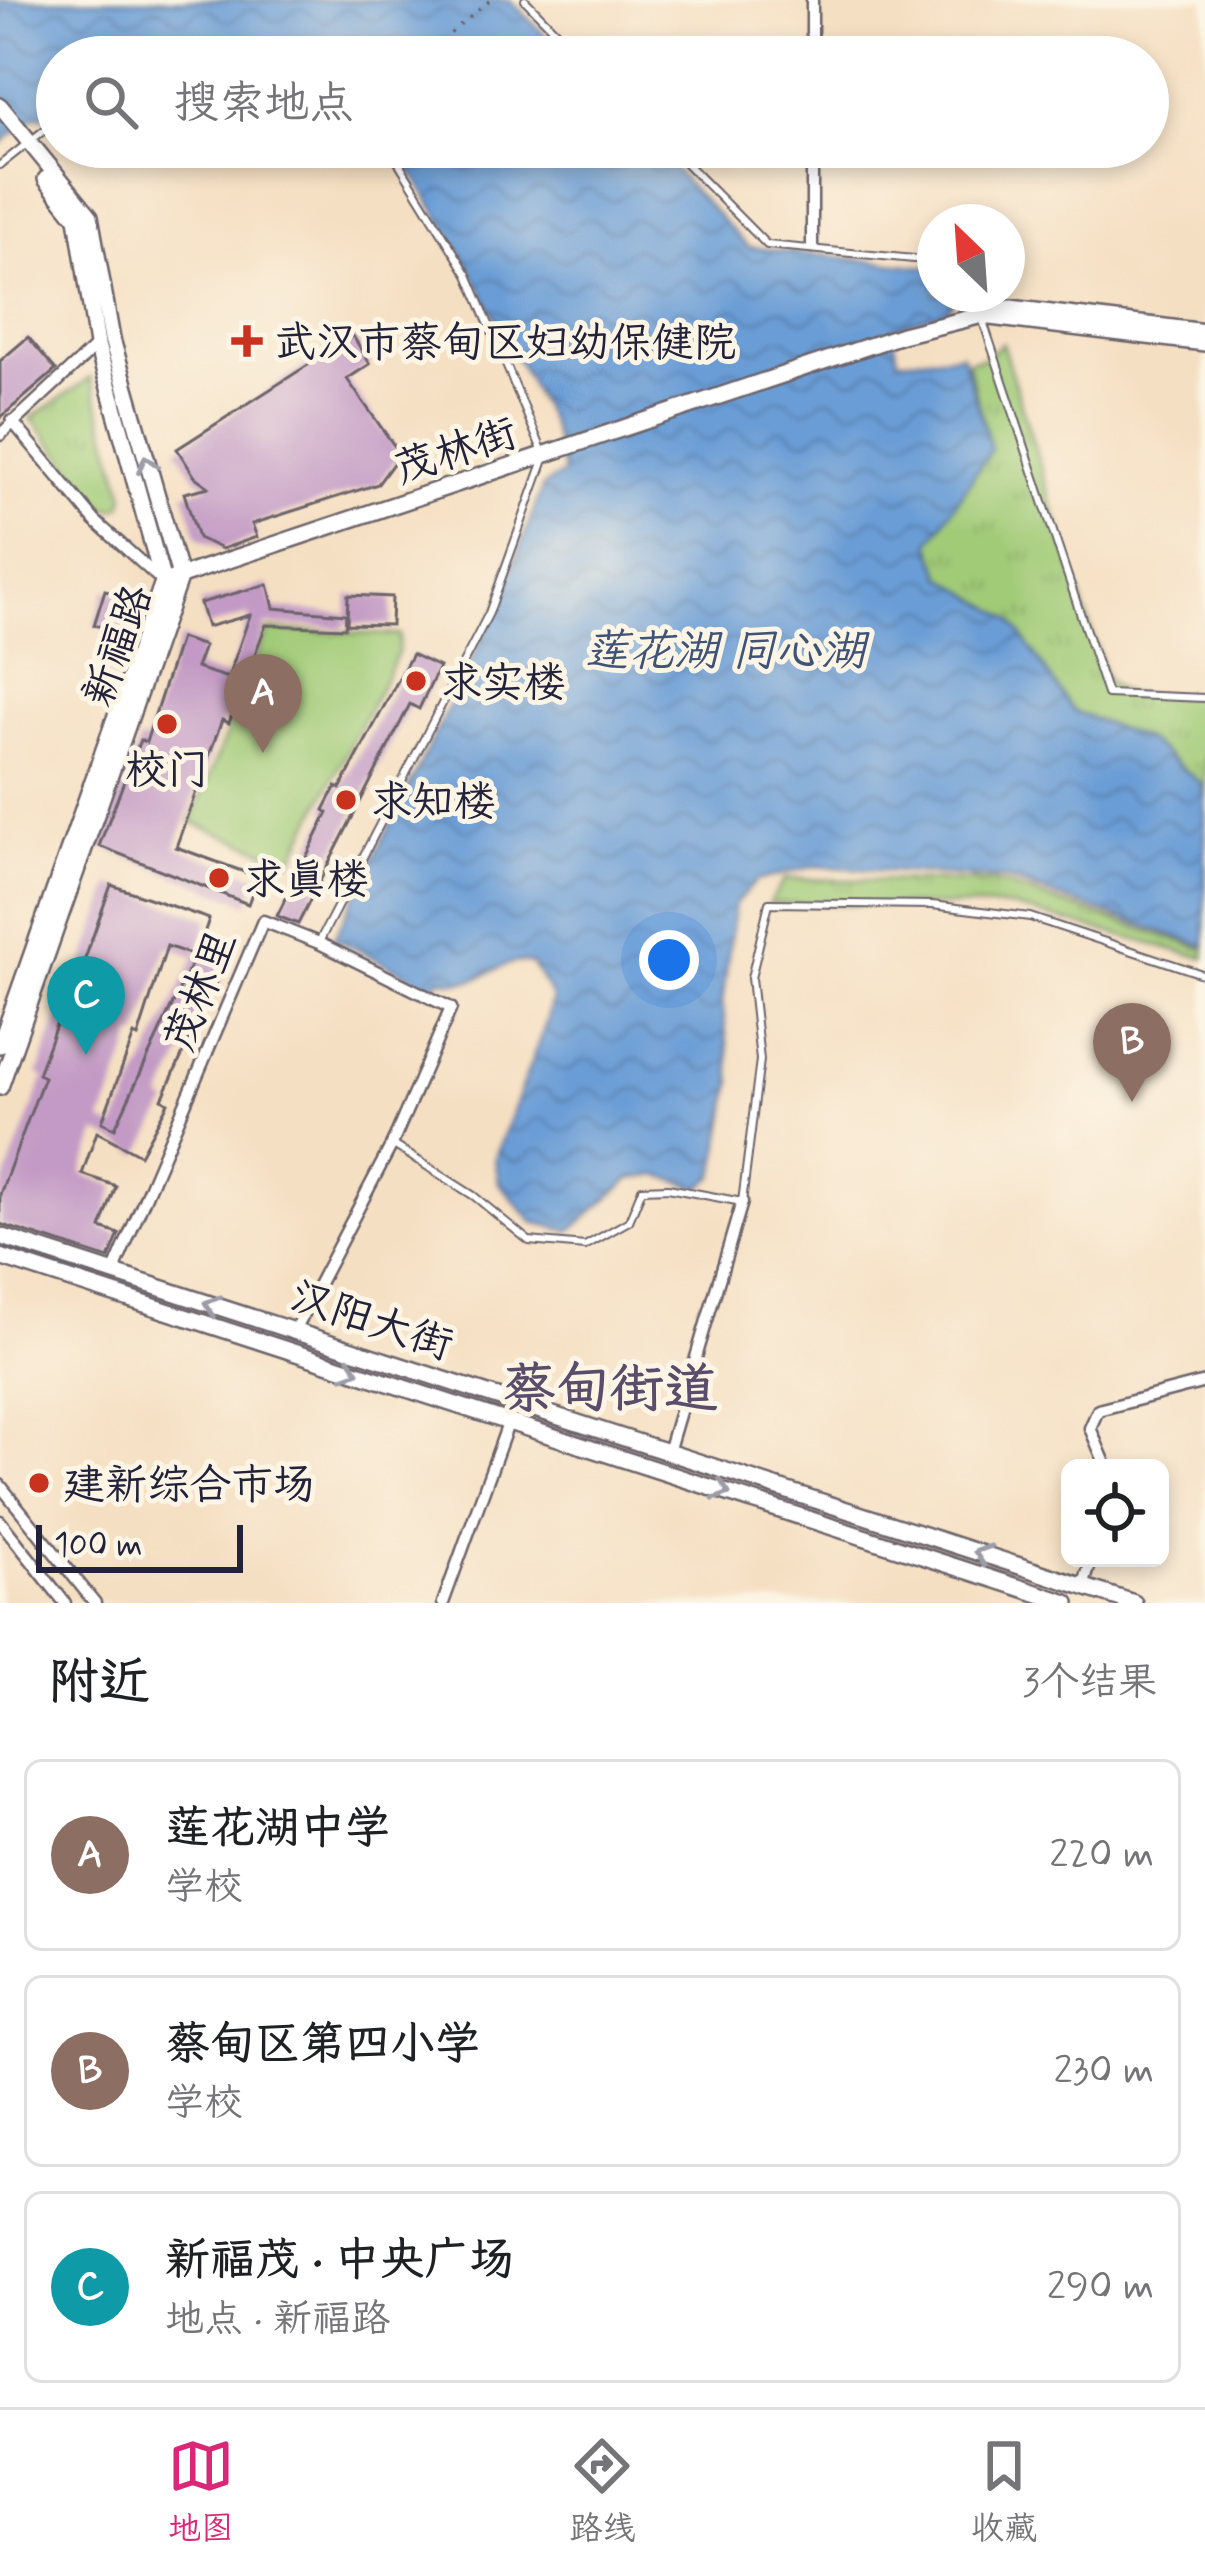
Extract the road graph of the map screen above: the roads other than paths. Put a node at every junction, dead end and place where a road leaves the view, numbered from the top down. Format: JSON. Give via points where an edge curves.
{"nodes":[{"id":1,"x":525,"y":0,"type":"edge"},
{"id":2,"x":812,"y":0,"type":"edge"},
{"id":3,"x":560,"y":36,"type":"edge"},
{"id":4,"x":812,"y":36,"type":"edge"},
{"id":5,"x":0,"y":106,"type":"edge"},
{"id":6,"x":0,"y":121,"type":"edge"},
{"id":7,"x":36,"y":132,"type":"edge"},
{"id":8,"x":21,"y":140,"type":"junction"},
{"id":9,"x":36,"y":157,"type":"edge"},
{"id":10,"x":36,"y":161,"type":"edge"},
{"id":11,"x":0,"y":165,"type":"edge"},
{"id":12,"x":41,"y":168,"type":"edge"},
{"id":13,"x":46,"y":168,"type":"edge"},
{"id":14,"x":402,"y":168,"type":"edge"},
{"id":15,"x":691,"y":168,"type":"edge"},
{"id":16,"x":812,"y":168,"type":"edge"},
{"id":17,"x":812,"y":248,"type":"junction"},
{"id":18,"x":917,"y":259,"type":"edge"},
{"id":19,"x":980,"y":312,"type":"edge"},
{"id":20,"x":981,"y":315,"type":"junction"},
{"id":21,"x":1205,"y":332,"type":"edge"},
{"id":22,"x":1205,"y":343,"type":"edge"},
{"id":23,"x":97,"y":345,"type":"junction"},
{"id":24,"x":12,"y":421,"type":"junction"},
{"id":25,"x":0,"y":435,"type":"edge"},
{"id":26,"x":545,"y":457,"type":"junction"},
{"id":27,"x":171,"y":579,"type":"junction"},
{"id":28,"x":1205,"y":698,"type":"edge"},
{"id":29,"x":319,"y":943,"type":"junction"},
{"id":30,"x":1205,"y":975,"type":"edge"},
{"id":31,"x":0,"y":1045,"type":"edge"},
{"id":32,"x":0,"y":1087,"type":"edge"},
{"id":33,"x":392,"y":1144,"type":"junction"},
{"id":34,"x":742,"y":1202,"type":"junction"},
{"id":35,"x":0,"y":1236,"type":"edge"},
{"id":36,"x":0,"y":1257,"type":"edge"},
{"id":37,"x":113,"y":1273,"type":"junction"},
{"id":38,"x":293,"y":1331,"type":"junction"},
{"id":39,"x":1205,"y":1382,"type":"edge"},
{"id":40,"x":509,"y":1421,"type":"junction"},
{"id":41,"x":668,"y":1452,"type":"junction"},
{"id":42,"x":1103,"y":1459,"type":"edge"},
{"id":43,"x":0,"y":1486,"type":"edge"},
{"id":44,"x":0,"y":1521,"type":"edge"},
{"id":45,"x":1090,"y":1567,"type":"edge"},
{"id":46,"x":1083,"y":1587,"type":"junction"},
{"id":47,"x":65,"y":1603,"type":"edge"},
{"id":48,"x":95,"y":1603,"type":"edge"},
{"id":49,"x":443,"y":1603,"type":"edge"},
{"id":50,"x":1067,"y":1603,"type":"edge"},
{"id":51,"x":1133,"y":1603,"type":"edge"}],
"edges":[{"from":1,"to":3,"type":"lane"},
{"from":2,"to":4,"type":"street"},
{"from":5,"to":8,"type":"street","name":"新福路"},
{"from":6,"to":8,"type":"street","name":"新福路"},
{"from":7,"to":8,"type":"lane"},
{"from":9,"to":8,"type":"street","name":"新福路","one_way":true},
{"from":8,"to":10,"type":"street","name":"新福路"},
{"from":8,"to":11,"type":"lane"},
{"from":12,"to":23,"type":"street","name":"新福路","via":[[77,218]]},
{"from":27,"to":13,"type":"street","name":"新福路","one_way":true,"via":[[90,216]]},
{"from":14,"to":26,"type":"lane","via":[[468,275]]},
{"from":15,"to":17,"type":"lane","via":[[767,245]]},
{"from":16,"to":17,"type":"street"},
{"from":17,"to":18,"type":"lane"},
{"from":19,"to":20,"type":"lane"},
{"from":20,"to":21,"type":"street","name":"茂林街","via":[[1011,308]]},
{"from":20,"to":22,"type":"street","name":"茂林街"},
{"from":20,"to":26,"type":"street","name":"茂林街"},
{"from":20,"to":28,"type":"lane","via":[[1107,694]]},
{"from":23,"to":24,"type":"street"},
{"from":23,"to":27,"type":"street","name":"新福路"},
{"from":24,"to":25,"type":"street"},
{"from":24,"to":27,"type":"street","via":[[94,520]]},
{"from":26,"to":27,"type":"street","name":"茂林街"},
{"from":26,"to":29,"type":"lane","via":[[489,613]]},
{"from":27,"to":31,"type":"street","name":"新福路"},
{"from":27,"to":32,"type":"street","name":"新福路"},
{"from":29,"to":33,"type":"street","name":"茂林里","via":[[451,1007]]},
{"from":29,"to":37,"type":"street","name":"茂林里","via":[[263,921]]},
{"from":30,"to":34,"type":"lane","via":[[1030,917],[932,905],[769,903],[751,978],[760,1060]]},
{"from":33,"to":34,"type":"lane","via":[[529,1240],[585,1246],[629,1221],[642,1189]]},
{"from":33,"to":38,"type":"street","name":"茂林里"},
{"from":34,"to":41,"type":"street"},
{"from":35,"to":37,"type":"street","name":"汉阳大街"},
{"from":36,"to":40,"type":"street","name":"汉阳大街","one_way":true},
{"from":38,"to":37,"type":"street","name":"汉阳大街","one_way":true},
{"from":38,"to":41,"type":"street","name":"汉阳大街"},
{"from":39,"to":42,"type":"street","via":[[1097,1410],[1090,1428]]},
{"from":40,"to":49,"type":"street"},
{"from":40,"to":50,"type":"street","name":"汉阳大街","one_way":true},
{"from":46,"to":41,"type":"street","name":"汉阳大街","one_way":true},
{"from":43,"to":48,"type":"street"},
{"from":44,"to":47,"type":"street"},
{"from":45,"to":46,"type":"street"},
{"from":46,"to":51,"type":"street","name":"汉阳大街"}]}
